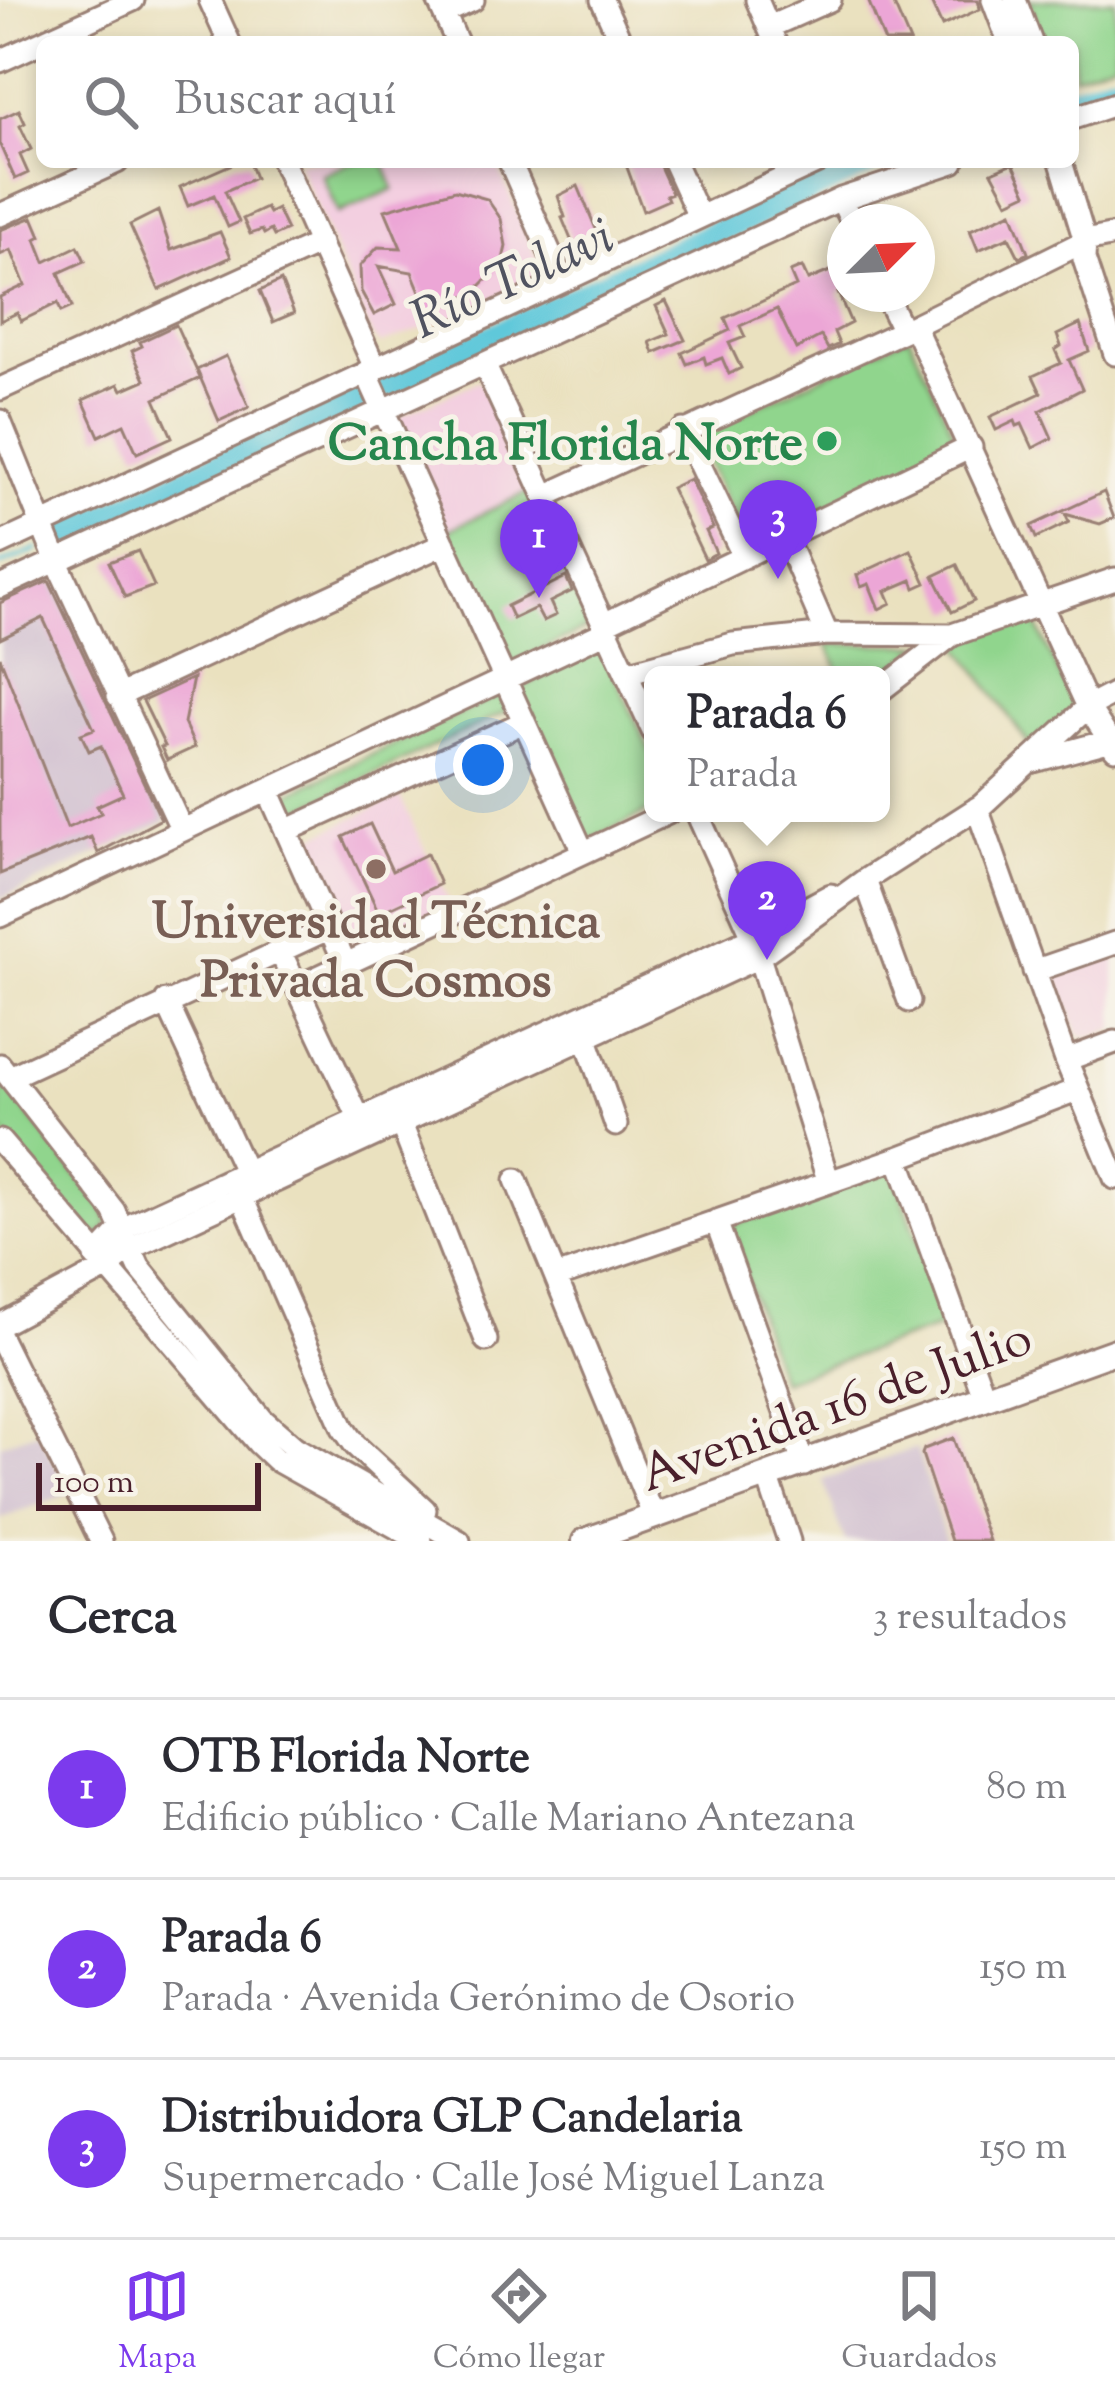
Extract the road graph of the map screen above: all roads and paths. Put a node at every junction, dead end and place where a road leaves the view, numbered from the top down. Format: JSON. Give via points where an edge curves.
{"nodes":[{"id":1,"x":133,"y":0,"type":"edge"},
{"id":2,"x":210,"y":0,"type":"edge"},
{"id":3,"x":473,"y":0,"type":"edge"},
{"id":4,"x":602,"y":0,"type":"edge"},
{"id":5,"x":757,"y":0,"type":"edge"},
{"id":6,"x":830,"y":0,"type":"edge"},
{"id":7,"x":993,"y":0,"type":"edge"},
{"id":8,"x":1015,"y":0,"type":"edge"},
{"id":9,"x":441,"y":6,"type":"edge"},
{"id":10,"x":772,"y":34,"type":"edge"},
{"id":11,"x":56,"y":36,"type":"edge"},
{"id":12,"x":226,"y":36,"type":"edge"},
{"id":13,"x":454,"y":36,"type":"edge"},
{"id":14,"x":618,"y":36,"type":"edge"},
{"id":15,"x":1007,"y":36,"type":"edge"},
{"id":16,"x":1029,"y":36,"type":"edge"},
{"id":17,"x":36,"y":45,"type":"edge"},
{"id":18,"x":0,"y":62,"type":"edge"},
{"id":19,"x":1115,"y":104,"type":"edge"},
{"id":20,"x":1079,"y":116,"type":"edge"},
{"id":21,"x":104,"y":168,"type":"edge"},
{"id":22,"x":286,"y":168,"type":"edge"},
{"id":23,"x":513,"y":168,"type":"edge"},
{"id":24,"x":677,"y":168,"type":"edge"},
{"id":25,"x":805,"y":168,"type":"edge"},
{"id":26,"x":935,"y":168,"type":"edge"},
{"id":27,"x":1063,"y":168,"type":"edge"},
{"id":28,"x":841,"y":199,"type":"junction"},
{"id":29,"x":843,"y":204,"type":"edge"},
{"id":30,"x":0,"y":215,"type":"edge"},
{"id":31,"x":698,"y":217,"type":"junction"},
{"id":32,"x":1115,"y":235,"type":"edge"},
{"id":33,"x":1085,"y":241,"type":"junction"},
{"id":34,"x":320,"y":243,"type":"junction"},
{"id":35,"x":562,"y":280,"type":"junction"},
{"id":36,"x":897,"y":312,"type":"edge"},
{"id":37,"x":908,"y":329,"type":"junction"},
{"id":38,"x":1115,"y":355,"type":"edge"},
{"id":39,"x":484,"y":364,"type":"junction"},
{"id":40,"x":370,"y":370,"type":"junction"},
{"id":41,"x":0,"y":388,"type":"edge"},
{"id":42,"x":384,"y":410,"type":"junction"},
{"id":43,"x":0,"y":422,"type":"edge"},
{"id":44,"x":683,"y":430,"type":"junction"},
{"id":45,"x":971,"y":447,"type":"junction"},
{"id":46,"x":544,"y":496,"type":"junction"},
{"id":47,"x":43,"y":524,"type":"junction"},
{"id":48,"x":784,"y":537,"type":"junction"},
{"id":49,"x":0,"y":544,"type":"edge"},
{"id":50,"x":444,"y":544,"type":"junction"},
{"id":51,"x":743,"y":556,"type":"junction"},
{"id":52,"x":57,"y":562,"type":"junction"},
{"id":53,"x":1115,"y":579,"type":"edge"},
{"id":54,"x":0,"y":587,"type":"edge"},
{"id":55,"x":1040,"y":604,"type":"junction"},
{"id":56,"x":605,"y":627,"type":"junction"},
{"id":57,"x":827,"y":634,"type":"junction"},
{"id":58,"x":952,"y":635,"type":"junction"},
{"id":59,"x":652,"y":666,"type":"edge"},
{"id":60,"x":644,"y":668,"type":"edge"},
{"id":61,"x":626,"y":673,"type":"junction"},
{"id":62,"x":505,"y":679,"type":"junction"},
{"id":63,"x":890,"y":683,"type":"edge"},
{"id":64,"x":1115,"y":693,"type":"edge"},
{"id":65,"x":118,"y":695,"type":"junction"},
{"id":66,"x":1088,"y":707,"type":"junction"},
{"id":67,"x":644,"y":712,"type":"edge"},
{"id":68,"x":524,"y":722,"type":"junction"},
{"id":69,"x":1114,"y":743,"type":"edge"},
{"id":70,"x":1030,"y":762,"type":"junction"},
{"id":71,"x":268,"y":790,"type":"junction"},
{"id":72,"x":977,"y":808,"type":"junction"},
{"id":73,"x":648,"y":822,"type":"edge"},
{"id":74,"x":701,"y":822,"type":"edge"},
{"id":75,"x":182,"y":830,"type":"junction"},
{"id":76,"x":286,"y":831,"type":"junction"},
{"id":77,"x":583,"y":852,"type":"junction"},
{"id":78,"x":865,"y":880,"type":"junction"},
{"id":79,"x":0,"y":916,"type":"edge"},
{"id":80,"x":330,"y":928,"type":"junction"},
{"id":81,"x":1115,"y":943,"type":"edge"},
{"id":82,"x":755,"y":947,"type":"junction"},
{"id":83,"x":279,"y":949,"type":"junction"},
{"id":84,"x":346,"y":964,"type":"junction"},
{"id":85,"x":1034,"y":971,"type":"junction"},
{"id":86,"x":297,"y":987,"type":"junction"},
{"id":87,"x":910,"y":1000,"type":"dead end"},
{"id":88,"x":166,"y":1001,"type":"junction"},
{"id":89,"x":585,"y":1036,"type":"junction"},
{"id":90,"x":1115,"y":1042,"type":"edge"},
{"id":91,"x":1066,"y":1060,"type":"junction"},
{"id":92,"x":5,"y":1070,"type":"edge"},
{"id":93,"x":1078,"y":1090,"type":"junction"},
{"id":94,"x":380,"y":1118,"type":"junction"},
{"id":95,"x":616,"y":1125,"type":"dead end"},
{"id":96,"x":0,"y":1141,"type":"edge"},
{"id":97,"x":898,"y":1158,"type":"junction"},
{"id":98,"x":1115,"y":1178,"type":"edge"},
{"id":99,"x":516,"y":1180,"type":"dead end"},
{"id":100,"x":828,"y":1180,"type":"junction"},
{"id":101,"x":244,"y":1184,"type":"junction"},
{"id":102,"x":716,"y":1221,"type":"junction"},
{"id":103,"x":126,"y":1238,"type":"junction"},
{"id":104,"x":101,"y":1263,"type":"junction"},
{"id":105,"x":556,"y":1277,"type":"junction"},
{"id":106,"x":0,"y":1325,"type":"edge"},
{"id":107,"x":0,"y":1336,"type":"edge"},
{"id":108,"x":486,"y":1340,"type":"dead end"},
{"id":109,"x":1115,"y":1351,"type":"edge"},
{"id":110,"x":985,"y":1399,"type":"junction"},
{"id":111,"x":804,"y":1465,"type":"junction"},
{"id":112,"x":768,"y":1478,"type":"junction"},
{"id":113,"x":654,"y":1517,"type":"junction"},
{"id":114,"x":454,"y":1539,"type":"edge"},
{"id":115,"x":101,"y":1541,"type":"edge"},
{"id":116,"x":421,"y":1541,"type":"edge"},
{"id":117,"x":585,"y":1541,"type":"edge"},
{"id":118,"x":789,"y":1541,"type":"edge"}],
"edges":[{"from":1,"to":11,"type":"street"},
{"from":2,"to":12,"type":"street"},
{"from":3,"to":9,"type":"street"},
{"from":4,"to":14,"type":"street"},
{"from":5,"to":10,"type":"street"},
{"from":6,"to":10,"type":"street"},
{"from":7,"to":15,"type":"street"},
{"from":8,"to":16,"type":"street"},
{"from":9,"to":13,"type":"street"},
{"from":17,"to":18,"type":"street"},
{"from":19,"to":20,"type":"street"},
{"from":21,"to":30,"type":"street"},
{"from":22,"to":34,"type":"street"},
{"from":23,"to":35,"type":"street"},
{"from":24,"to":31,"type":"street"},
{"from":25,"to":31,"type":"street"},
{"from":26,"to":28,"type":"street"},
{"from":27,"to":33,"type":"street"},
{"from":28,"to":29,"type":"street"},
{"from":28,"to":39,"type":"street"},
{"from":31,"to":35,"type":"street"},
{"from":32,"to":33,"type":"street"},
{"from":33,"to":37,"type":"street"},
{"from":33,"to":38,"type":"street"},
{"from":34,"to":40,"type":"street"},
{"from":34,"to":41,"type":"street"},
{"from":35,"to":40,"type":"street"},
{"from":36,"to":37,"type":"street"},
{"from":37,"to":44,"type":"street"},
{"from":37,"to":45,"type":"street"},
{"from":39,"to":42,"type":"street"},
{"from":39,"to":46,"type":"street"},
{"from":40,"to":42,"type":"street"},
{"from":40,"to":47,"type":"street"},
{"from":42,"to":50,"type":"street"},
{"from":42,"to":52,"type":"street"},
{"from":43,"to":47,"type":"street"},
{"from":44,"to":46,"type":"street"},
{"from":44,"to":51,"type":"street"},
{"from":45,"to":48,"type":"street"},
{"from":45,"to":55,"type":"street"},
{"from":46,"to":56,"type":"street"},
{"from":47,"to":49,"type":"street"},
{"from":47,"to":52,"type":"street"},
{"from":48,"to":51,"type":"street"},
{"from":48,"to":57,"type":"street"},
{"from":50,"to":62,"type":"street"},
{"from":50,"to":65,"type":"street"},
{"from":51,"to":56,"type":"street"},
{"from":52,"to":54,"type":"street"},
{"from":52,"to":65,"type":"street"},
{"from":53,"to":55,"type":"street"},
{"from":55,"to":58,"type":"street"},
{"from":55,"to":66,"type":"street"},
{"from":56,"to":61,"type":"street"},
{"from":56,"to":62,"type":"street"},
{"from":57,"to":58,"type":"street"},
{"from":57,"to":59,"type":"street","via":[[733,644]]},
{"from":58,"to":63,"type":"street"},
{"from":60,"to":61,"type":"street"},
{"from":61,"to":67,"type":"street"},
{"from":62,"to":68,"type":"street"},
{"from":62,"to":71,"type":"street"},
{"from":64,"to":66,"type":"street"},
{"from":65,"to":75,"type":"street"},
{"from":66,"to":69,"type":"street"},
{"from":66,"to":70,"type":"street"},
{"from":68,"to":76,"type":"street"},
{"from":68,"to":77,"type":"street"},
{"from":69,"to":70,"type":"street"},
{"from":70,"to":72,"type":"street"},
{"from":71,"to":75,"type":"street"},
{"from":71,"to":76,"type":"street"},
{"from":72,"to":78,"type":"street"},
{"from":72,"to":85,"type":"street"},
{"from":73,"to":77,"type":"street"},
{"from":74,"to":82,"type":"street"},
{"from":75,"to":79,"type":"street"},
{"from":76,"to":80,"type":"street"},
{"from":77,"to":84,"type":"street"},
{"from":78,"to":82,"type":"street"},
{"from":78,"to":87,"type":"street"},
{"from":80,"to":83,"type":"street"},
{"from":80,"to":84,"type":"street"},
{"from":81,"to":85,"type":"street"},
{"from":82,"to":89,"type":"street"},
{"from":82,"to":94,"type":"street"},
{"from":82,"to":100,"type":"street"},
{"from":83,"to":86,"type":"street"},
{"from":83,"to":88,"type":"street"},
{"from":84,"to":86,"type":"street"},
{"from":85,"to":91,"type":"street"},
{"from":86,"to":94,"type":"street"},
{"from":88,"to":92,"type":"street"},
{"from":88,"to":101,"type":"street"},
{"from":89,"to":94,"type":"street"},
{"from":89,"to":95,"type":"street"},
{"from":90,"to":91,"type":"street"},
{"from":91,"to":93,"type":"street"},
{"from":92,"to":103,"type":"street","via":[[114,1211]]},
{"from":93,"to":97,"type":"street"},
{"from":93,"to":98,"type":"street"},
{"from":94,"to":101,"type":"street"},
{"from":94,"to":108,"type":"street"},
{"from":96,"to":104,"type":"street"},
{"from":97,"to":100,"type":"street"},
{"from":97,"to":110,"type":"street"},
{"from":99,"to":105,"type":"street"},
{"from":100,"to":102,"type":"street"},
{"from":101,"to":103,"type":"street"},
{"from":101,"to":114,"type":"street","via":[[344,1428]]},
{"from":102,"to":105,"type":"street"},
{"from":102,"to":111,"type":"street"},
{"from":103,"to":104,"type":"street"},
{"from":103,"to":114,"type":"street","via":[[139,1268],[280,1437]]},
{"from":104,"to":106,"type":"street"},
{"from":104,"to":116,"type":"street","via":[[276,1460]]},
{"from":105,"to":113,"type":"street"},
{"from":107,"to":115,"type":"street"},
{"from":109,"to":110,"type":"main road","name":"Avenida 16 de Julio"},
{"from":110,"to":111,"type":"main road","name":"Avenida 16 de Julio"},
{"from":111,"to":112,"type":"main road","name":"Avenida 16 de Julio"},
{"from":112,"to":113,"type":"main road","name":"Avenida 16 de Julio"},
{"from":112,"to":118,"type":"street"},
{"from":113,"to":117,"type":"main road","name":"Avenida 16 de Julio"}]}
